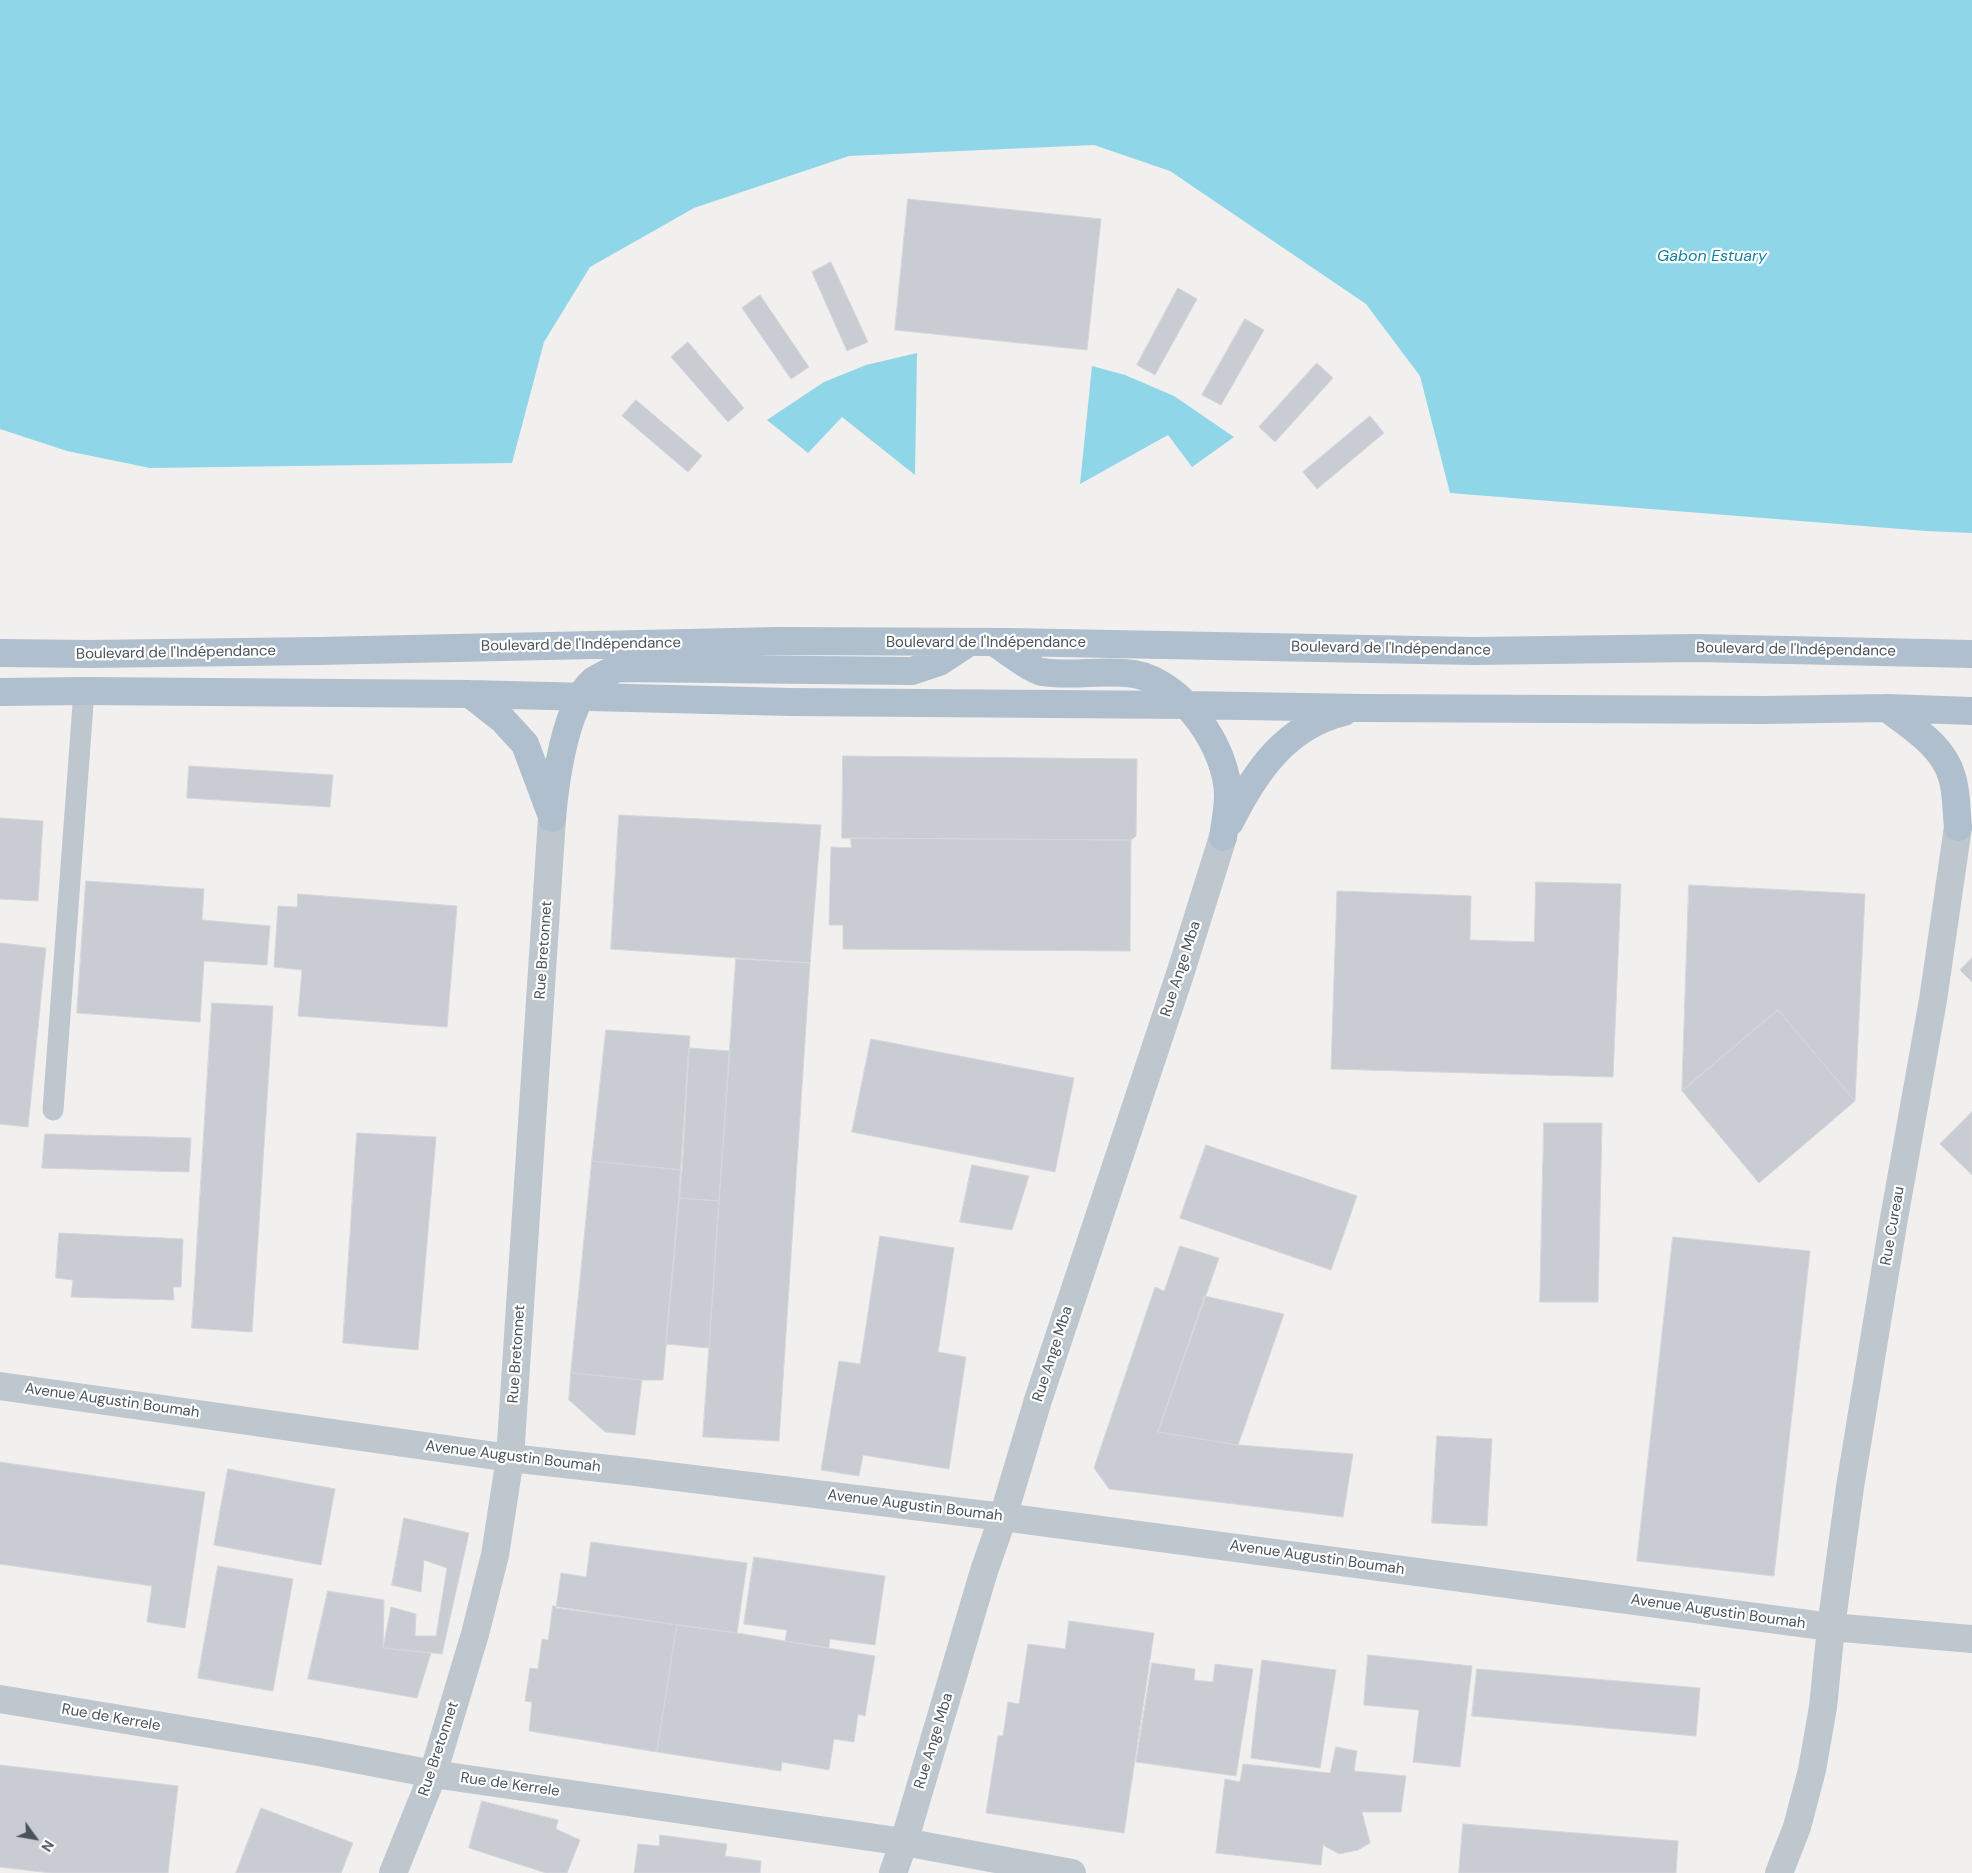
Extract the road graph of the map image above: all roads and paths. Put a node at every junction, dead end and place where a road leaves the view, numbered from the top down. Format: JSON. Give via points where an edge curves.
{"nodes":[{"id":1,"x":981,"y":643,"type":"junction"},
{"id":2,"x":0,"y":653,"type":"edge"},
{"id":3,"x":1972,"y":654,"type":"edge"},
{"id":4,"x":84,"y":691,"type":"junction"},
{"id":5,"x":0,"y":692,"type":"edge"},
{"id":6,"x":470,"y":694,"type":"junction"},
{"id":7,"x":581,"y":697,"type":"junction"},
{"id":8,"x":1185,"y":705,"type":"junction"},
{"id":9,"x":1361,"y":708,"type":"junction"},
{"id":10,"x":1887,"y":708,"type":"junction"},
{"id":11,"x":1972,"y":711,"type":"edge"},
{"id":12,"x":1972,"y":781,"type":"edge"},
{"id":13,"x":552,"y":818,"type":"junction"},
{"id":14,"x":1958,"y":827,"type":"junction"},
{"id":15,"x":1223,"y":837,"type":"junction"},
{"id":16,"x":53,"y":1110,"type":"dead end"},
{"id":17,"x":0,"y":1386,"type":"edge"},
{"id":18,"x":510,"y":1458,"type":"junction"},
{"id":19,"x":1003,"y":1517,"type":"junction"},
{"id":20,"x":1831,"y":1626,"type":"junction"},
{"id":21,"x":1972,"y":1639,"type":"edge"},
{"id":22,"x":0,"y":1699,"type":"edge"},
{"id":23,"x":433,"y":1774,"type":"junction"},
{"id":24,"x":904,"y":1842,"type":"junction"},
{"id":25,"x":394,"y":1873,"type":"edge"},
{"id":26,"x":893,"y":1873,"type":"edge"},
{"id":27,"x":1072,"y":1873,"type":"edge"},
{"id":28,"x":1779,"y":1873,"type":"edge"}],
"edges":[{"from":1,"to":2,"type":"main road","name":"Boulevard de l'Indépendance","via":[[778,641],[318,651]]},
{"from":1,"to":3,"type":"main road","name":"Boulevard de l'Indépendance","via":[[1473,651],[1696,648]]},
{"from":1,"to":7,"type":"main road","via":[[912,672],[617,668],[594,681]]},
{"from":1,"to":8,"type":"main road","via":[[1040,672],[1134,674],[1164,685]]},
{"from":4,"to":5,"type":"main road"},
{"from":4,"to":6,"type":"main road"},
{"from":4,"to":16,"type":"lane"},
{"from":6,"to":7,"type":"main road"},
{"from":6,"to":13,"type":"main road","via":[[503,720],[525,744]]},
{"from":7,"to":8,"type":"main road"},
{"from":7,"to":13,"type":"main road","via":[[563,745]]},
{"from":8,"to":9,"type":"main road"},
{"from":8,"to":15,"type":"main road","via":[[1216,746],[1224,769],[1228,795]]},
{"from":9,"to":10,"type":"main road"},
{"from":9,"to":15,"type":"main road","via":[[1335,714],[1301,730],[1275,751],[1243,795]]},
{"from":10,"to":11,"type":"main road"},
{"from":10,"to":14,"type":"main road","via":[[1934,745],[1945,758],[1953,778]]},
{"from":12,"to":14,"type":"main road"},
{"from":13,"to":18,"type":"street","name":"Rue Bretonnet"},
{"from":14,"to":20,"type":"street","name":"Rue Cureau","via":[[1933,1000],[1850,1487]]},
{"from":15,"to":19,"type":"street","name":"Rue Ange Mba","via":[[1038,1400]]},
{"from":17,"to":18,"type":"street","name":"Avenue Augustin Boumah"},
{"from":18,"to":19,"type":"street","name":"Avenue Augustin Boumah"},
{"from":18,"to":23,"type":"street","name":"Rue Bretonnet","via":[[493,1564]]},
{"from":19,"to":20,"type":"street","name":"Avenue Augustin Boumah"},
{"from":19,"to":24,"type":"street","name":"Rue Ange Mba"},
{"from":20,"to":21,"type":"street","name":"Avenue Augustin Boumah"},
{"from":20,"to":28,"type":"street","name":"Rue Cureau","via":[[1823,1707],[1812,1770],[1797,1827]]},
{"from":22,"to":23,"type":"street","name":"Rue de Kerrele"},
{"from":23,"to":24,"type":"street","name":"Rue de Kerrele"},
{"from":23,"to":25,"type":"street","name":"Rue Bretonnet"},
{"from":24,"to":26,"type":"street","name":"Rue Ange Mba"},
{"from":24,"to":27,"type":"street","name":"Rue de Kerrele"}]}
